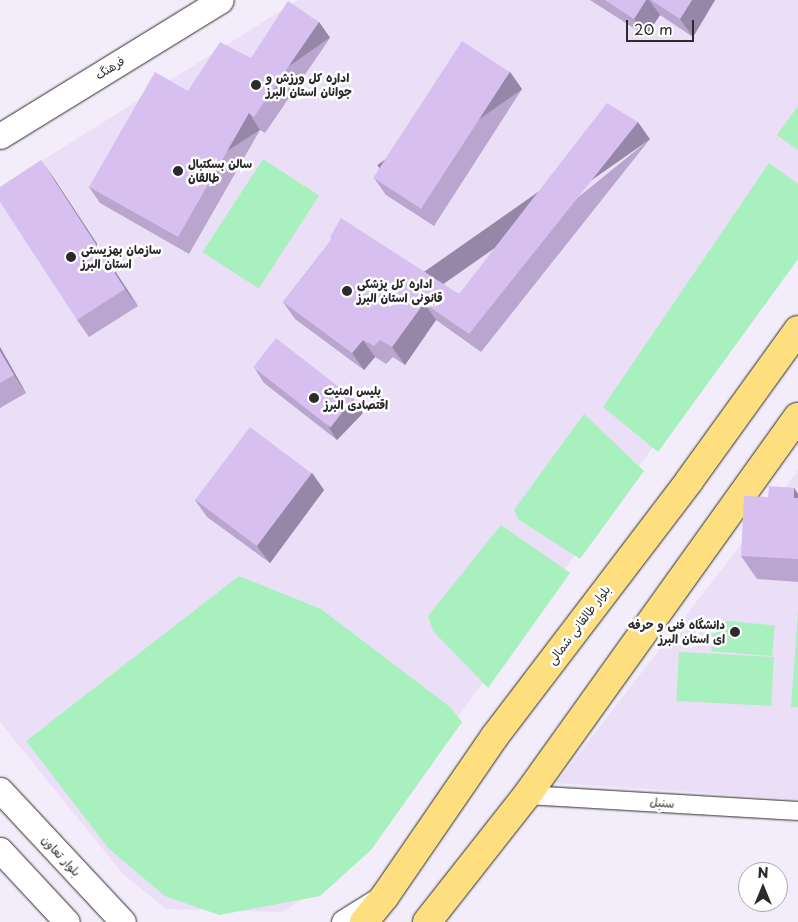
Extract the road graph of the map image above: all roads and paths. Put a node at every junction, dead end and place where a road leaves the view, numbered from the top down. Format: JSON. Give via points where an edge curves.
{"nodes":[{"id":1,"x":221,"y":0,"type":"edge"},
{"id":2,"x":0,"y":136,"type":"edge"},
{"id":3,"x":798,"y":330,"type":"edge"},
{"id":4,"x":798,"y":417,"type":"edge"},
{"id":5,"x":0,"y":790,"type":"edge"},
{"id":6,"x":527,"y":795,"type":"junction"},
{"id":7,"x":798,"y":811,"type":"edge"},
{"id":8,"x":0,"y":850,"type":"edge"},
{"id":9,"x":385,"y":896,"type":"junction"},
{"id":10,"x":125,"y":919,"type":"edge"},
{"id":11,"x":67,"y":922,"type":"edge"},
{"id":12,"x":344,"y":922,"type":"edge"},
{"id":13,"x":364,"y":922,"type":"edge"},
{"id":14,"x":427,"y":922,"type":"edge"}],
"edges":[{"from":1,"to":2,"type":"main road","name":"فرهنگ"},
{"from":3,"to":9,"type":"main road","name":"بلوار طالقانی شمالی","via":[[689,481],[495,736]]},
{"from":4,"to":6,"type":"main road"},
{"from":5,"to":10,"type":"main road","name":"بلوار تعاون"},
{"from":6,"to":7,"type":"street","name":"سنبل"},
{"from":6,"to":14,"type":"main road"},
{"from":8,"to":11,"type":"main road"},
{"from":9,"to":12,"type":"main road"},
{"from":9,"to":13,"type":"main road","name":"بلوار طالقانی شمالی"}]}
